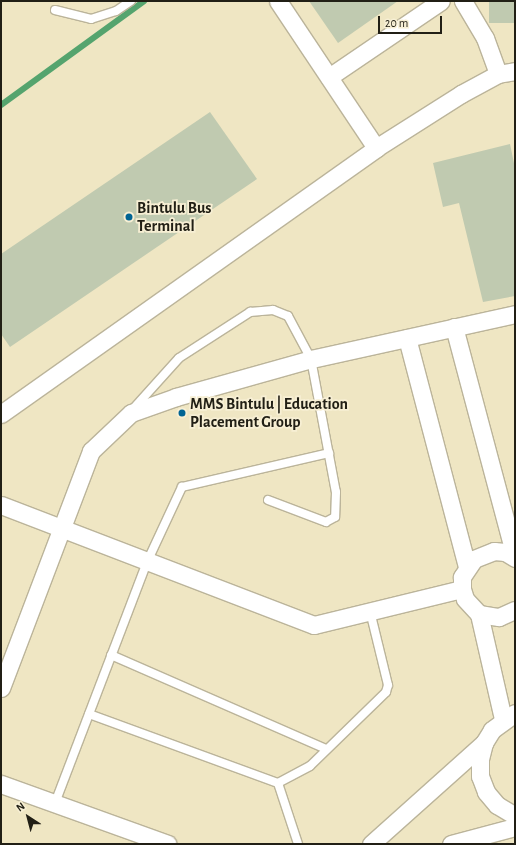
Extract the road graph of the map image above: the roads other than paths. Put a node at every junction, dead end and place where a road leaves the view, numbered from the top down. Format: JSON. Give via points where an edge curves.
{"nodes":[{"id":1,"x":130,"y":1,"type":"edge"},
{"id":2,"x":278,"y":1,"type":"edge"},
{"id":3,"x":441,"y":1,"type":"edge"},
{"id":4,"x":463,"y":1,"type":"edge"},
{"id":5,"x":55,"y":10,"type":"dead end"},
{"id":6,"x":515,"y":71,"type":"edge"},
{"id":7,"x":498,"y":74,"type":"junction"},
{"id":8,"x":329,"y":77,"type":"junction"},
{"id":9,"x":376,"y":148,"type":"junction"},
{"id":10,"x":515,"y":314,"type":"edge"},
{"id":11,"x":454,"y":327,"type":"junction"},
{"id":12,"x":407,"y":338,"type":"junction"},
{"id":13,"x":311,"y":359,"type":"junction"},
{"id":14,"x":131,"y":413,"type":"junction"},
{"id":15,"x":1,"y":414,"type":"edge"},
{"id":16,"x":329,"y":453,"type":"junction"},
{"id":17,"x":268,"y":500,"type":"dead end"},
{"id":18,"x":1,"y":505,"type":"edge"},
{"id":19,"x":61,"y":529,"type":"junction"},
{"id":20,"x":515,"y":557,"type":"edge"},
{"id":21,"x":147,"y":562,"type":"junction"},
{"id":22,"x":467,"y":567,"type":"junction"},
{"id":23,"x":462,"y":589,"type":"junction"},
{"id":24,"x":515,"y":610,"type":"edge"},
{"id":25,"x":370,"y":611,"type":"junction"},
{"id":26,"x":479,"y":614,"type":"junction"},
{"id":27,"x":111,"y":655,"type":"junction"},
{"id":28,"x":1,"y":688,"type":"edge"},
{"id":29,"x":88,"y":714,"type":"junction"},
{"id":30,"x":509,"y":716,"type":"edge"},
{"id":31,"x":484,"y":743,"type":"junction"},
{"id":32,"x":326,"y":749,"type":"junction"},
{"id":33,"x":278,"y":783,"type":"junction"},
{"id":34,"x":1,"y":784,"type":"edge"},
{"id":35,"x":55,"y":803,"type":"junction"},
{"id":36,"x":515,"y":816,"type":"edge"},
{"id":37,"x":515,"y":827,"type":"edge"},
{"id":38,"x":168,"y":844,"type":"edge"},
{"id":39,"x":298,"y":844,"type":"edge"},
{"id":40,"x":371,"y":844,"type":"edge"},
{"id":41,"x":451,"y":844,"type":"edge"}],
"edges":[{"from":1,"to":5,"type":"lane","via":[[116,11],[91,19]]},
{"from":2,"to":8,"type":"street"},
{"from":3,"to":8,"type":"street"},
{"from":4,"to":7,"type":"street","via":[[485,38]]},
{"from":6,"to":7,"type":"street"},
{"from":7,"to":9,"type":"street","via":[[460,94]]},
{"from":8,"to":9,"type":"street"},
{"from":9,"to":15,"type":"street"},
{"from":10,"to":11,"type":"street"},
{"from":11,"to":12,"type":"street"},
{"from":11,"to":20,"type":"street"},
{"from":12,"to":13,"type":"street"},
{"from":12,"to":22,"type":"street"},
{"from":13,"to":14,"type":"street","via":[[176,397]]},
{"from":13,"to":14,"type":"lane","via":[[288,316],[273,310],[250,312],[179,358]]},
{"from":13,"to":16,"type":"lane"},
{"from":14,"to":19,"type":"street","via":[[91,451]]},
{"from":16,"to":17,"type":"lane","via":[[336,492],[332,521],[326,522]]},
{"from":16,"to":21,"type":"lane","via":[[182,487]]},
{"from":18,"to":19,"type":"street"},
{"from":19,"to":21,"type":"street"},
{"from":19,"to":28,"type":"street"},
{"from":20,"to":22,"type":"street","via":[[505,552],[483,553]]},
{"from":21,"to":25,"type":"street","via":[[314,625]]},
{"from":21,"to":27,"type":"lane"},
{"from":22,"to":23,"type":"street"},
{"from":23,"to":25,"type":"street"},
{"from":23,"to":26,"type":"street","via":[[465,599]]},
{"from":24,"to":26,"type":"street","via":[[499,617]]},
{"from":25,"to":32,"type":"lane","via":[[388,685],[386,692]]},
{"from":26,"to":30,"type":"street"},
{"from":27,"to":29,"type":"lane"},
{"from":27,"to":32,"type":"lane"},
{"from":29,"to":33,"type":"lane"},
{"from":29,"to":35,"type":"lane"},
{"from":30,"to":31,"type":"street","via":[[492,730]]},
{"from":31,"to":36,"type":"street","via":[[480,759],[480,776],[486,792],[497,805]]},
{"from":31,"to":40,"type":"street"},
{"from":32,"to":33,"type":"lane","via":[[310,766]]},
{"from":33,"to":39,"type":"lane"},
{"from":34,"to":35,"type":"street"},
{"from":35,"to":38,"type":"street"},
{"from":37,"to":41,"type":"street"}]}
